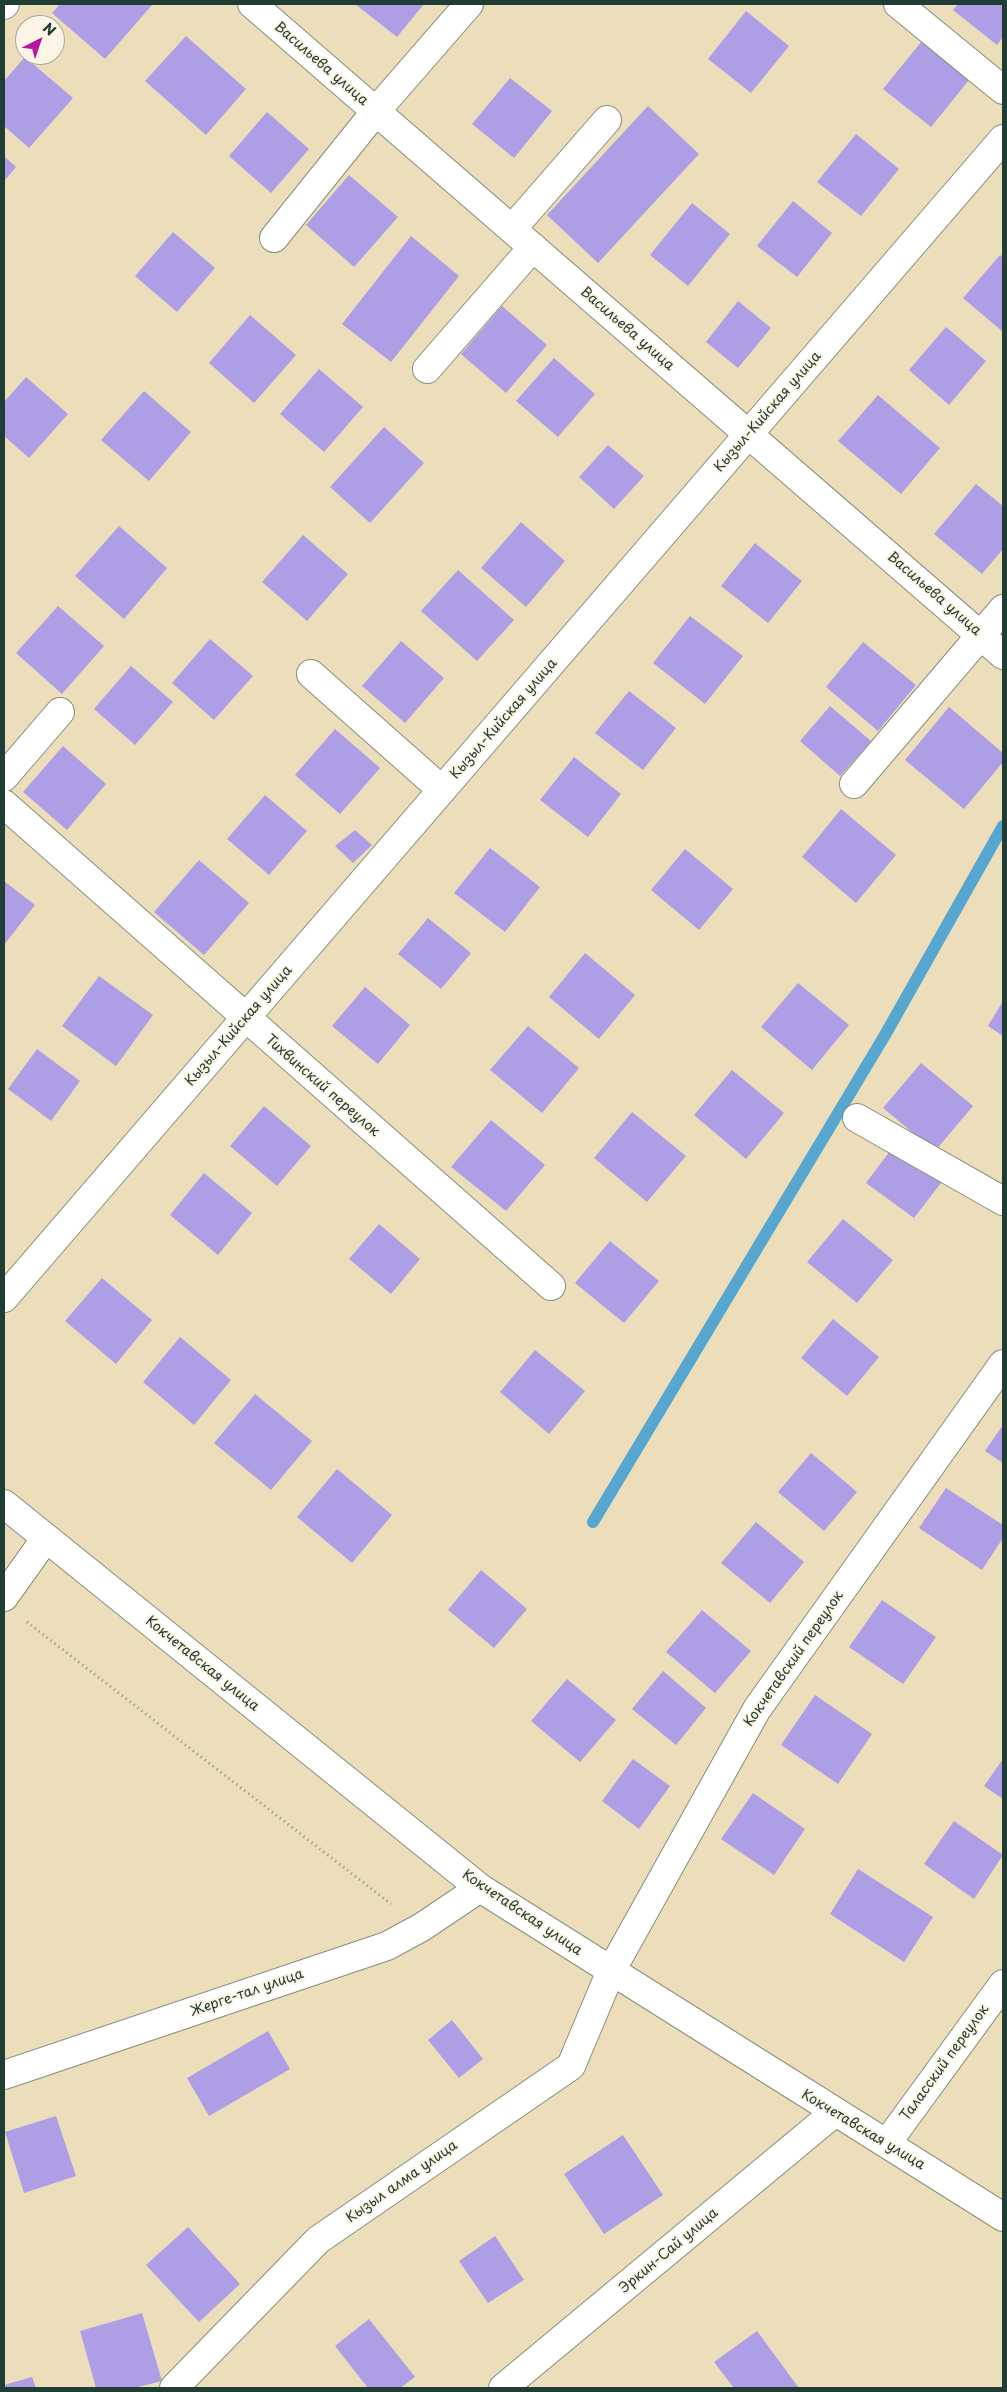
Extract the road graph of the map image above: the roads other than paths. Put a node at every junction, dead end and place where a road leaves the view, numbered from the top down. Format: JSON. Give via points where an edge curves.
{"nodes":[{"id":1,"x":252,"y":4,"type":"edge"},
{"id":2,"x":469,"y":4,"type":"edge"},
{"id":3,"x":898,"y":4,"type":"edge"},
{"id":4,"x":1003,"y":90,"type":"edge"},
{"id":5,"x":376,"y":111,"type":"junction"},
{"id":6,"x":607,"y":120,"type":"dead end"},
{"id":7,"x":1003,"y":139,"type":"edge"},
{"id":8,"x":512,"y":229,"type":"junction"},
{"id":9,"x":274,"y":238,"type":"dead end"},
{"id":10,"x":533,"y":247,"type":"junction"},
{"id":11,"x":427,"y":369,"type":"dead end"},
{"id":12,"x":749,"y":434,"type":"junction"},
{"id":13,"x":1003,"y":609,"type":"edge"},
{"id":14,"x":982,"y":636,"type":"junction"},
{"id":15,"x":1003,"y":654,"type":"edge"},
{"id":16,"x":311,"y":674,"type":"dead end"},
{"id":17,"x":60,"y":712,"type":"dead end"},
{"id":18,"x":4,"y":777,"type":"edge"},
{"id":19,"x":854,"y":784,"type":"dead end"},
{"id":20,"x":442,"y":790,"type":"junction"},
{"id":21,"x":4,"y":804,"type":"edge"},
{"id":22,"x":245,"y":1018,"type":"junction"},
{"id":23,"x":857,"y":1118,"type":"dead end"},
{"id":24,"x":1003,"y":1201,"type":"edge"},
{"id":25,"x":551,"y":1286,"type":"dead end"},
{"id":26,"x":4,"y":1298,"type":"edge"},
{"id":27,"x":1003,"y":1364,"type":"edge"},
{"id":28,"x":4,"y":1504,"type":"edge"},
{"id":29,"x":46,"y":1538,"type":"junction"},
{"id":30,"x":4,"y":1597,"type":"edge"},
{"id":31,"x":480,"y":1888,"type":"junction"},
{"id":32,"x":611,"y":1971,"type":"junction"},
{"id":33,"x":1003,"y":1984,"type":"edge"},
{"id":34,"x":4,"y":2075,"type":"edge"},
{"id":35,"x":834,"y":2113,"type":"junction"},
{"id":36,"x":887,"y":2143,"type":"junction"},
{"id":37,"x":1003,"y":2217,"type":"edge"},
{"id":38,"x":174,"y":2388,"type":"edge"},
{"id":39,"x":503,"y":2388,"type":"edge"}],
"edges":[{"from":1,"to":5,"type":"street","name":"Васильева улица"},
{"from":2,"to":5,"type":"street"},
{"from":3,"to":4,"type":"street"},
{"from":5,"to":8,"type":"street","name":"Васильева улица"},
{"from":5,"to":9,"type":"street"},
{"from":6,"to":8,"type":"street"},
{"from":7,"to":12,"type":"street","name":"Кызыл-Кийская улица"},
{"from":8,"to":10,"type":"street","name":"Васильева улица"},
{"from":10,"to":11,"type":"street"},
{"from":10,"to":12,"type":"street","name":"Васильева улица"},
{"from":12,"to":14,"type":"street","name":"Васильева улица"},
{"from":12,"to":20,"type":"street","name":"Кызыл-Кийская улица"},
{"from":13,"to":14,"type":"street"},
{"from":14,"to":15,"type":"street","name":"Васильева улица"},
{"from":14,"to":19,"type":"street"},
{"from":16,"to":20,"type":"street"},
{"from":17,"to":18,"type":"street"},
{"from":20,"to":22,"type":"street","name":"Кызыл-Кийская улица"},
{"from":21,"to":22,"type":"street","name":"Тихвинский переулок"},
{"from":22,"to":25,"type":"street","name":"Тихвинский переулок"},
{"from":22,"to":26,"type":"street","name":"Кызыл-Кийская улица"},
{"from":23,"to":24,"type":"street"},
{"from":27,"to":32,"type":"street","name":"Кокчетавский переулок","via":[[757,1709]]},
{"from":28,"to":29,"type":"street","name":"Кокчетавская улица"},
{"from":29,"to":30,"type":"street"},
{"from":29,"to":31,"type":"street","name":"Кокчетавская улица"},
{"from":31,"to":32,"type":"street","name":"Кокчетавская улица"},
{"from":31,"to":34,"type":"street","name":"Жерге-тал улица","via":[[387,1946]]},
{"from":32,"to":35,"type":"street","name":"Кокчетавская улица"},
{"from":32,"to":38,"type":"street","name":"Кызыл алма улица","via":[[570,2066],[318,2240]]},
{"from":33,"to":36,"type":"street","name":"Таласский переулок"},
{"from":35,"to":36,"type":"street","name":"Кокчетавская улица"},
{"from":35,"to":39,"type":"street","name":"Эркин-Сай улица"},
{"from":36,"to":37,"type":"street","name":"Кокчетавская улица"}]}
